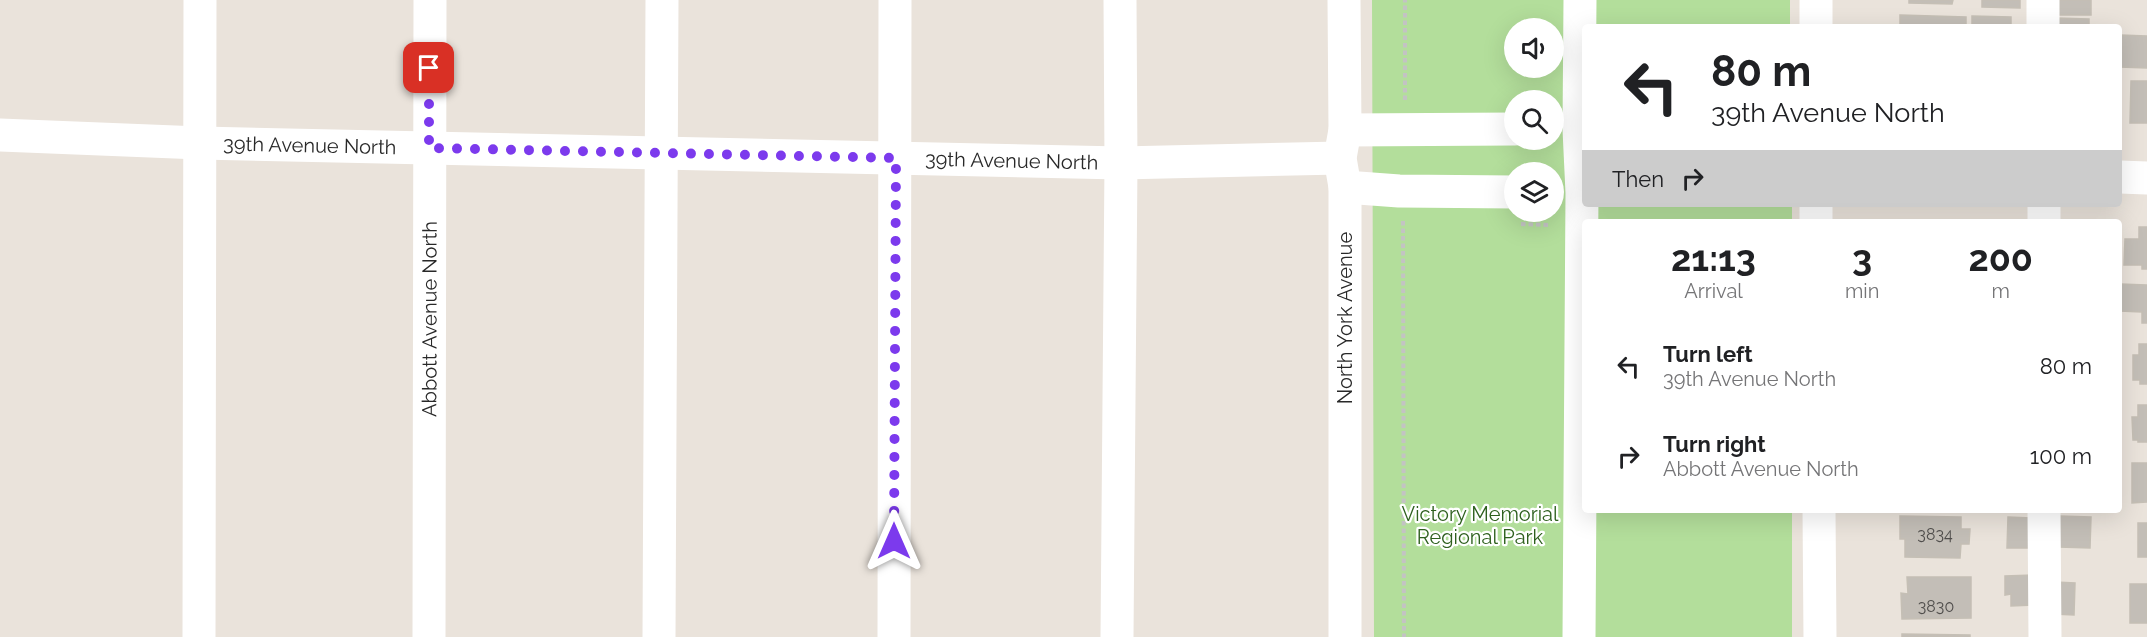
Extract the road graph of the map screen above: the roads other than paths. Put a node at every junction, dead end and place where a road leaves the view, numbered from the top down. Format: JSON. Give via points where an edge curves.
{"nodes":[{"id":1,"x":200,"y":0,"type":"edge"},
{"id":2,"x":430,"y":0,"type":"edge"},
{"id":3,"x":662,"y":0,"type":"edge"},
{"id":4,"x":895,"y":0,"type":"edge"},
{"id":5,"x":1120,"y":0,"type":"edge"},
{"id":6,"x":1344,"y":0,"type":"edge"},
{"id":7,"x":1580,"y":0,"type":"edge"},
{"id":8,"x":1816,"y":0,"type":"edge"},
{"id":9,"x":2043,"y":0,"type":"edge"},
{"id":10,"x":1816,"y":24,"type":"edge"},
{"id":11,"x":2043,"y":24,"type":"edge"},
{"id":12,"x":1573,"y":129,"type":"edge"},
{"id":13,"x":1504,"y":131,"type":"edge"},
{"id":14,"x":0,"y":135,"type":"edge"},
{"id":15,"x":200,"y":143,"type":"junction"},
{"id":16,"x":429,"y":148,"type":"junction"},
{"id":17,"x":661,"y":153,"type":"junction"},
{"id":18,"x":896,"y":158,"type":"junction"},
{"id":19,"x":1343,"y":158,"type":"junction"},
{"id":20,"x":1121,"y":163,"type":"junction"},
{"id":21,"x":2122,"y":177,"type":"edge"},
{"id":22,"x":2147,"y":178,"type":"edge"},
{"id":23,"x":1504,"y":192,"type":"edge"},
{"id":24,"x":1574,"y":193,"type":"edge"},
{"id":25,"x":1819,"y":513,"type":"edge"},
{"id":26,"x":2044,"y":513,"type":"edge"},
{"id":27,"x":198,"y":637,"type":"edge"},
{"id":28,"x":429,"y":637,"type":"edge"},
{"id":29,"x":659,"y":637,"type":"edge"},
{"id":30,"x":894,"y":637,"type":"edge"},
{"id":31,"x":1117,"y":637,"type":"edge"},
{"id":32,"x":1345,"y":637,"type":"edge"},
{"id":33,"x":1580,"y":637,"type":"edge"},
{"id":34,"x":1820,"y":637,"type":"edge"},
{"id":35,"x":2045,"y":637,"type":"edge"}],
"edges":[{"from":1,"to":15,"type":"street"},
{"from":2,"to":16,"type":"street","name":"Abbott Avenue North"},
{"from":3,"to":17,"type":"street"},
{"from":4,"to":18,"type":"street"},
{"from":5,"to":20,"type":"street"},
{"from":6,"to":19,"type":"street","name":"North York Avenue"},
{"from":7,"to":12,"type":"street"},
{"from":8,"to":10,"type":"street"},
{"from":9,"to":11,"type":"street"},
{"from":12,"to":24,"type":"street"},
{"from":13,"to":19,"type":"street"},
{"from":14,"to":15,"type":"street","name":"39th Avenue North"},
{"from":15,"to":16,"type":"street","name":"39th Avenue North"},
{"from":15,"to":27,"type":"street"},
{"from":16,"to":17,"type":"street","name":"39th Avenue North"},
{"from":16,"to":28,"type":"street","name":"Abbott Avenue North"},
{"from":17,"to":18,"type":"street","name":"39th Avenue North"},
{"from":17,"to":29,"type":"street"},
{"from":18,"to":20,"type":"street","name":"39th Avenue North"},
{"from":18,"to":30,"type":"street"},
{"from":19,"to":20,"type":"street","name":"39th Avenue North"},
{"from":19,"to":23,"type":"street","via":[[1400,190]]},
{"from":19,"to":32,"type":"street","name":"North York Avenue"},
{"from":20,"to":31,"type":"street"},
{"from":21,"to":22,"type":"street"},
{"from":24,"to":33,"type":"street"},
{"from":25,"to":34,"type":"street"},
{"from":26,"to":35,"type":"street"}]}
